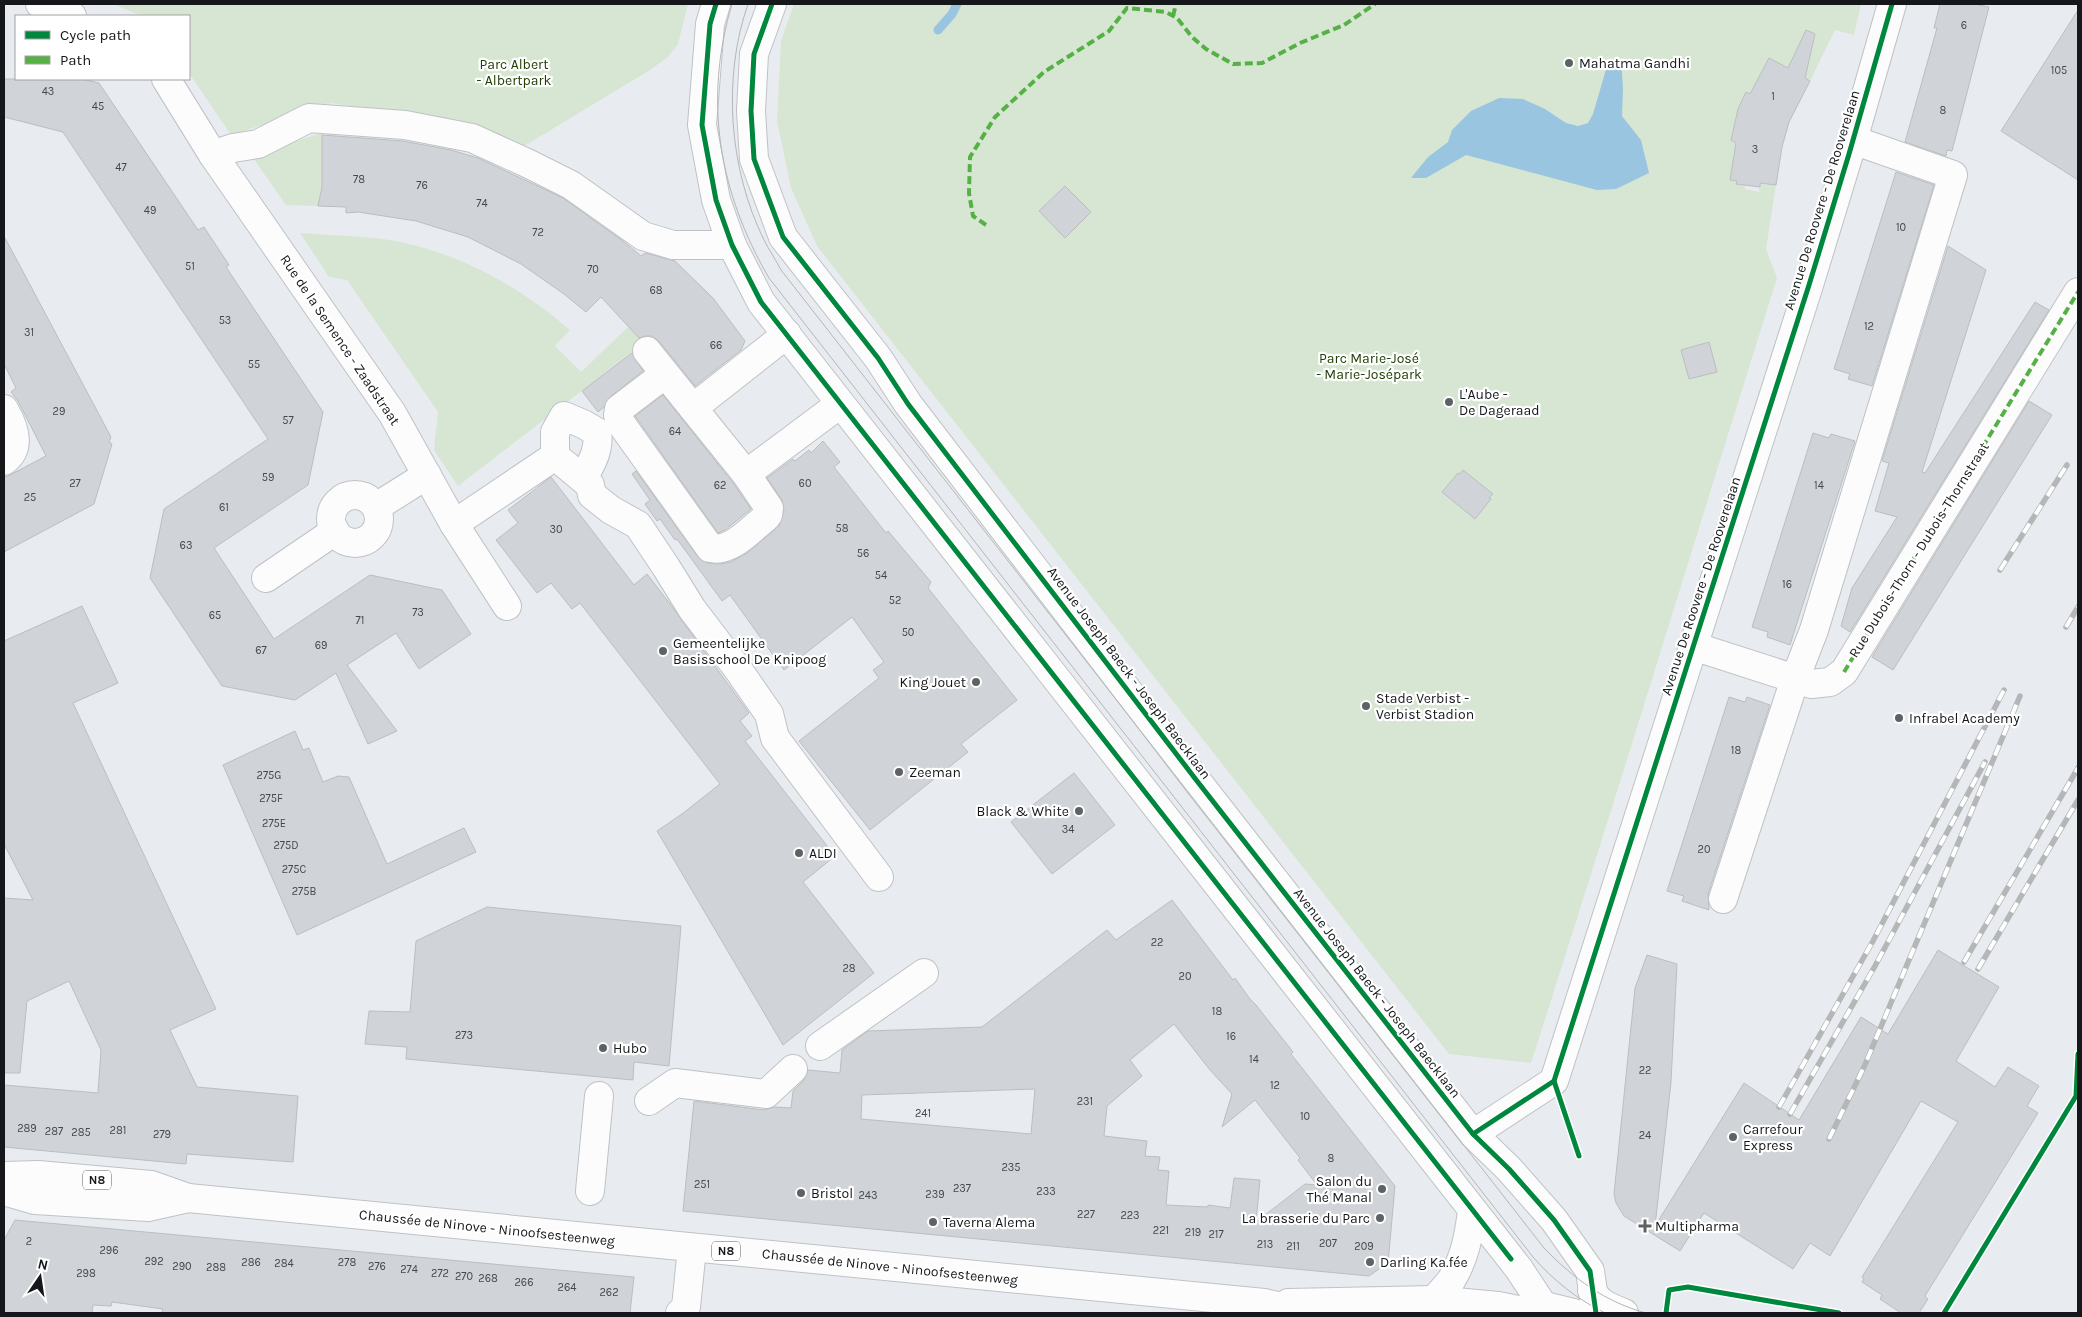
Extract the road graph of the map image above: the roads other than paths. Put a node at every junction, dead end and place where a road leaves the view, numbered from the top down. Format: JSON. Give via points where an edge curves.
{"nodes":[{"id":1,"x":40,"y":4,"type":"edge"},
{"id":2,"x":716,"y":4,"type":"edge"},
{"id":3,"x":772,"y":4,"type":"edge"},
{"id":4,"x":1892,"y":4,"type":"edge"},
{"id":5,"x":69,"y":15,"type":"edge"},
{"id":6,"x":167,"y":80,"type":"edge"},
{"id":7,"x":1853,"y":140,"type":"junction"},
{"id":8,"x":213,"y":155,"type":"junction"},
{"id":9,"x":732,"y":245,"type":"junction"},
{"id":10,"x":2078,"y":292,"type":"edge"},
{"id":11,"x":787,"y":334,"type":"junction"},
{"id":12,"x":647,"y":351,"type":"dead end"},
{"id":13,"x":666,"y":374,"type":"junction"},
{"id":14,"x":840,"y":404,"type":"junction"},
{"id":15,"x":693,"y":408,"type":"junction"},
{"id":16,"x":4,"y":409,"type":"edge"},
{"id":17,"x":555,"y":456,"type":"junction"},
{"id":18,"x":4,"y":461,"type":"edge"},
{"id":19,"x":746,"y":474,"type":"junction"},
{"id":20,"x":427,"y":476,"type":"junction"},
{"id":21,"x":583,"y":479,"type":"junction"},
{"id":22,"x":454,"y":524,"type":"junction"},
{"id":23,"x":266,"y":578,"type":"dead end"},
{"id":24,"x":508,"y":606,"type":"dead end"},
{"id":25,"x":1693,"y":646,"type":"junction"},
{"id":26,"x":1795,"y":679,"type":"junction"},
{"id":27,"x":880,"y":877,"type":"dead end"},
{"id":28,"x":1723,"y":899,"type":"dead end"},
{"id":29,"x":924,"y":972,"type":"dead end"},
{"id":30,"x":820,"y":1046,"type":"dead end"},
{"id":31,"x":793,"y":1069,"type":"dead end"},
{"id":32,"x":599,"y":1096,"type":"dead end"},
{"id":33,"x":649,"y":1101,"type":"dead end"},
{"id":34,"x":1473,"y":1134,"type":"junction"},
{"id":35,"x":4,"y":1176,"type":"edge"},
{"id":36,"x":590,"y":1191,"type":"dead end"},
{"id":37,"x":4,"y":1192,"type":"edge"},
{"id":38,"x":188,"y":1198,"type":"junction"},
{"id":39,"x":1472,"y":1211,"type":"junction"},
{"id":40,"x":700,"y":1249,"type":"junction"},
{"id":41,"x":1434,"y":1300,"type":"junction"},
{"id":42,"x":1594,"y":1301,"type":"edge"},
{"id":43,"x":1264,"y":1303,"type":"junction"},
{"id":44,"x":1542,"y":1311,"type":"edge"},
{"id":45,"x":680,"y":1313,"type":"edge"},
{"id":46,"x":703,"y":1313,"type":"edge"},
{"id":47,"x":1309,"y":1313,"type":"edge"},
{"id":48,"x":1574,"y":1313,"type":"edge"},
{"id":49,"x":1624,"y":1313,"type":"edge"}],
"edges":[{"from":1,"to":5,"type":"street"},
{"from":2,"to":9,"type":"street","via":[[710,24],[702,125],[716,200]]},
{"from":3,"to":34,"type":"street","name":"Avenue Joseph Baeck - Joseph Baecklaan","via":[[754,54],[750,112],[754,159],[783,237],[1197,782]]},
{"from":4,"to":7,"type":"street","name":"Avenue De Roovere - De Rooverelaan"},
{"from":6,"to":8,"type":"street","name":"Rue de la Semence - Zaadstraat"},
{"from":7,"to":25,"type":"street","name":"Avenue De Roovere - De Rooverelaan"},
{"from":7,"to":26,"type":"street","via":[[1953,175],[1820,612]]},
{"from":8,"to":9,"type":"street","via":[[258,144],[310,118],[404,125],[472,138],[527,162],[571,185],[643,236],[673,245]]},
{"from":8,"to":20,"type":"street","name":"Rue de la Semence - Zaadstraat","via":[[392,413]]},
{"from":9,"to":11,"type":"street","via":[[761,302]]},
{"from":10,"to":26,"type":"street","name":"Rue Dubois-Thorn - Dubois-Thornstraat","via":[[1844,672],[1830,682],[1811,684]]},
{"from":11,"to":14,"type":"street"},
{"from":11,"to":15,"type":"street"},
{"from":12,"to":13,"type":"street"},
{"from":13,"to":15,"type":"street"},
{"from":13,"to":19,"type":"street","via":[[619,409],[618,415],[710,548],[727,548],[768,515],[769,508]]},
{"from":14,"to":19,"type":"street"},
{"from":14,"to":39,"type":"street"},
{"from":15,"to":19,"type":"street"},
{"from":16,"to":18,"type":"street","via":[[12,422],[16,441],[10,457]]},
{"from":17,"to":21,"type":"street"},
{"from":17,"to":21,"type":"street","via":[[555,432],[564,416],[596,432],[598,440],[594,459]]},
{"from":17,"to":22,"type":"street"},
{"from":20,"to":22,"type":"street","name":"Rue de la Semence - Zaadstraat"},
{"from":20,"to":23,"type":"street","via":[[376,507],[364,496],[354,494],[344,498],[332,515],[335,531]]},
{"from":21,"to":27,"type":"street","via":[[590,485],[592,496],[638,525],[692,609],[769,714],[775,738]]},
{"from":22,"to":24,"type":"street","name":"Rue de la Semence - Zaadstraat"},
{"from":25,"to":26,"type":"street","name":"Rue Dubois-Thorn - Dubois-Thornstraat"},
{"from":25,"to":34,"type":"street","name":"Avenue De Roovere - De Rooverelaan","via":[[1554,1081]]},
{"from":26,"to":28,"type":"street"},
{"from":29,"to":30,"type":"street"},
{"from":31,"to":33,"type":"street","via":[[766,1094],[675,1083]]},
{"from":32,"to":36,"type":"street"},
{"from":34,"to":42,"type":"street","name":"Avenue Joseph Baeck - Joseph Baecklaan","via":[[1554,1220],[1590,1271]]},
{"from":35,"to":38,"type":"street","number":"N8","via":[[38,1175],[151,1185]]},
{"from":37,"to":38,"type":"street","number":"N8","via":[[35,1200],[148,1207]]},
{"from":38,"to":40,"type":"street","name":"Chaussée de Ninove - Ninoofsesteenweg","number":"N8"},
{"from":39,"to":41,"type":"street","via":[[1469,1237],[1461,1262],[1451,1281]]},
{"from":39,"to":44,"type":"street","via":[[1519,1269]]},
{"from":40,"to":43,"type":"street","name":"Chaussée de Ninove - Ninoofsesteenweg","number":"N8"},
{"from":40,"to":45,"type":"street","via":[[686,1307]]},
{"from":40,"to":46,"type":"street"},
{"from":41,"to":43,"type":"street","name":"Chaussée de Ninove - Ninoofsesteenweg","number":"N8"},
{"from":41,"to":44,"type":"street","name":"Chaussée de Ninove - Ninoofsesteenweg","number":"N8"},
{"from":42,"to":49,"type":"street","via":[[1594,1295],[1604,1305]]},
{"from":43,"to":47,"type":"street","name":"Chaussée de Ninove - Ninoofsesteenweg","number":"N8"},
{"from":44,"to":48,"type":"street","name":"Chaussée de Ninove - Ninoofsesteenweg"}]}
